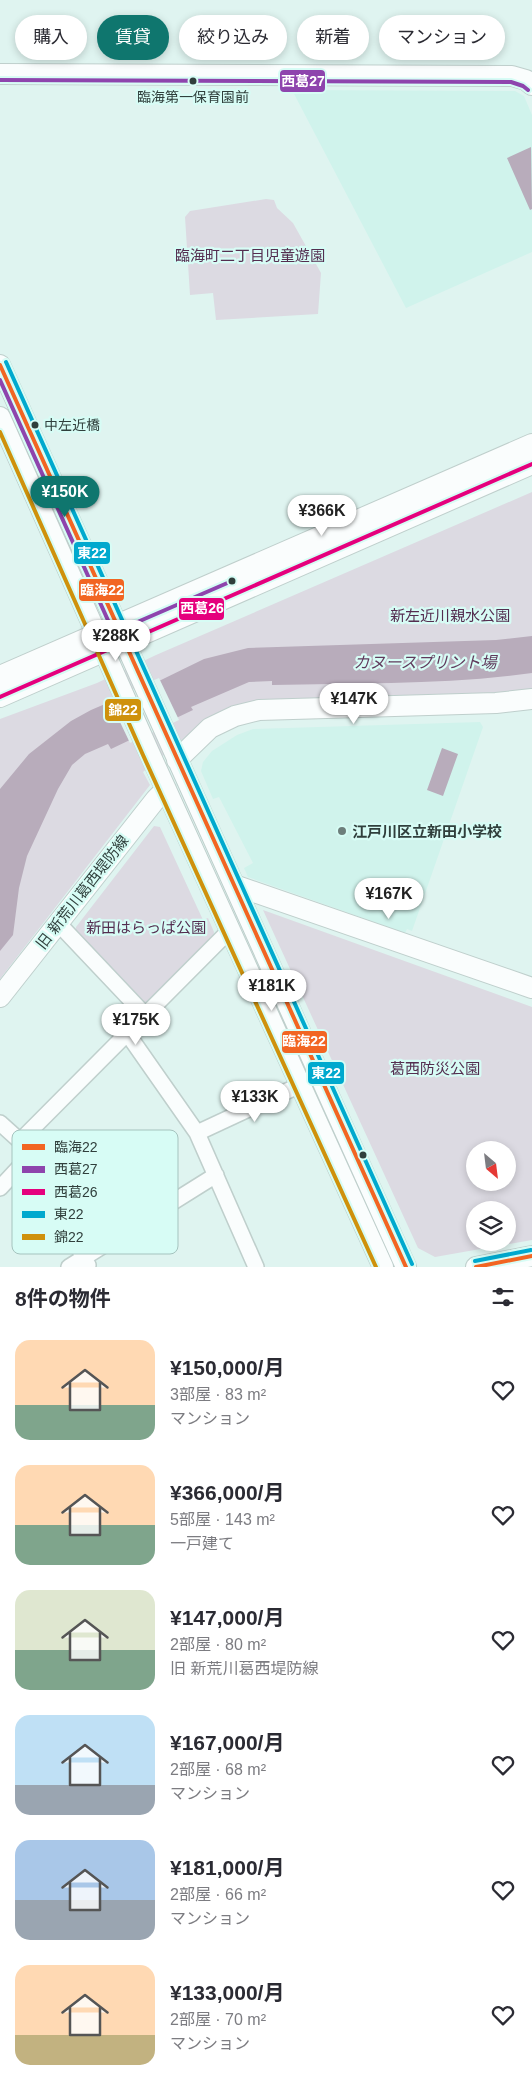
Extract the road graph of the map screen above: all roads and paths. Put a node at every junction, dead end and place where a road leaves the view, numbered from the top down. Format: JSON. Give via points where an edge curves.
{"nodes":[{"id":1,"x":0,"y":74,"type":"edge"},
{"id":2,"x":532,"y":85,"type":"edge"},
{"id":3,"x":0,"y":365,"type":"edge"},
{"id":4,"x":0,"y":417,"type":"edge"},
{"id":5,"x":532,"y":444,"type":"edge"},
{"id":6,"x":532,"y":464,"type":"edge"},
{"id":7,"x":121,"y":633,"type":"junction"},
{"id":8,"x":101,"y":642,"type":"junction"},
{"id":9,"x":0,"y":676,"type":"edge"},
{"id":10,"x":0,"y":697,"type":"edge"},
{"id":11,"x":532,"y":698,"type":"edge"},
{"id":12,"x":173,"y":751,"type":"junction"},
{"id":13,"x":166,"y":789,"type":"junction"},
{"id":14,"x":234,"y":885,"type":"junction"},
{"id":15,"x":57,"y":922,"type":"junction"},
{"id":16,"x":231,"y":929,"type":"junction"},
{"id":17,"x":532,"y":988,"type":"edge"},
{"id":18,"x":0,"y":997,"type":"edge"},
{"id":19,"x":145,"y":1015,"type":"junction"},
{"id":20,"x":127,"y":1033,"type":"junction"},
{"id":21,"x":300,"y":1085,"type":"junction"},
{"id":22,"x":0,"y":1123,"type":"edge"},
{"id":23,"x":31,"y":1130,"type":"edge"},
{"id":24,"x":197,"y":1132,"type":"junction"},
{"id":25,"x":12,"y":1134,"type":"edge"},
{"id":26,"x":12,"y":1175,"type":"edge"},
{"id":27,"x":216,"y":1175,"type":"junction"},
{"id":28,"x":0,"y":1188,"type":"edge"},
{"id":29,"x":178,"y":1200,"type":"edge"},
{"id":30,"x":98,"y":1254,"type":"edge"},
{"id":31,"x":526,"y":1260,"type":"edge"},
{"id":32,"x":86,"y":1262,"type":"edge"},
{"id":33,"x":69,"y":1267,"type":"edge"},
{"id":34,"x":256,"y":1267,"type":"edge"},
{"id":35,"x":383,"y":1267,"type":"edge"},
{"id":36,"x":406,"y":1267,"type":"edge"},
{"id":37,"x":476,"y":1267,"type":"edge"}],
"edges":[{"from":1,"to":2,"type":"street","via":[[512,76]]},
{"from":3,"to":7,"type":"street"},
{"from":4,"to":8,"type":"street"},
{"from":5,"to":7,"type":"street"},
{"from":6,"to":7,"type":"street"},
{"from":7,"to":8,"type":"street"},
{"from":7,"to":12,"type":"street"},
{"from":8,"to":9,"type":"street"},
{"from":8,"to":10,"type":"street"},
{"from":8,"to":13,"type":"street"},
{"from":11,"to":12,"type":"street","via":[[496,703],[259,710],[216,725]]},
{"from":12,"to":14,"type":"street"},
{"from":13,"to":15,"type":"street","name":"旧 新荒川葛西堤防線"},
{"from":13,"to":16,"type":"street"},
{"from":14,"to":17,"type":"street"},
{"from":14,"to":36,"type":"street"},
{"from":15,"to":18,"type":"street","name":"旧 新荒川葛西堤防線"},
{"from":15,"to":19,"type":"street"},
{"from":16,"to":19,"type":"street"},
{"from":16,"to":21,"type":"street"},
{"from":19,"to":20,"type":"street"},
{"from":20,"to":23,"type":"street"},
{"from":20,"to":24,"type":"street"},
{"from":21,"to":24,"type":"street"},
{"from":21,"to":35,"type":"street"},
{"from":22,"to":25,"type":"street"},
{"from":24,"to":27,"type":"street"},
{"from":26,"to":28,"type":"street"},
{"from":27,"to":29,"type":"street"},
{"from":27,"to":34,"type":"street"},
{"from":30,"to":32,"type":"street"},
{"from":31,"to":37,"type":"street"},
{"from":32,"to":33,"type":"street"}]}
